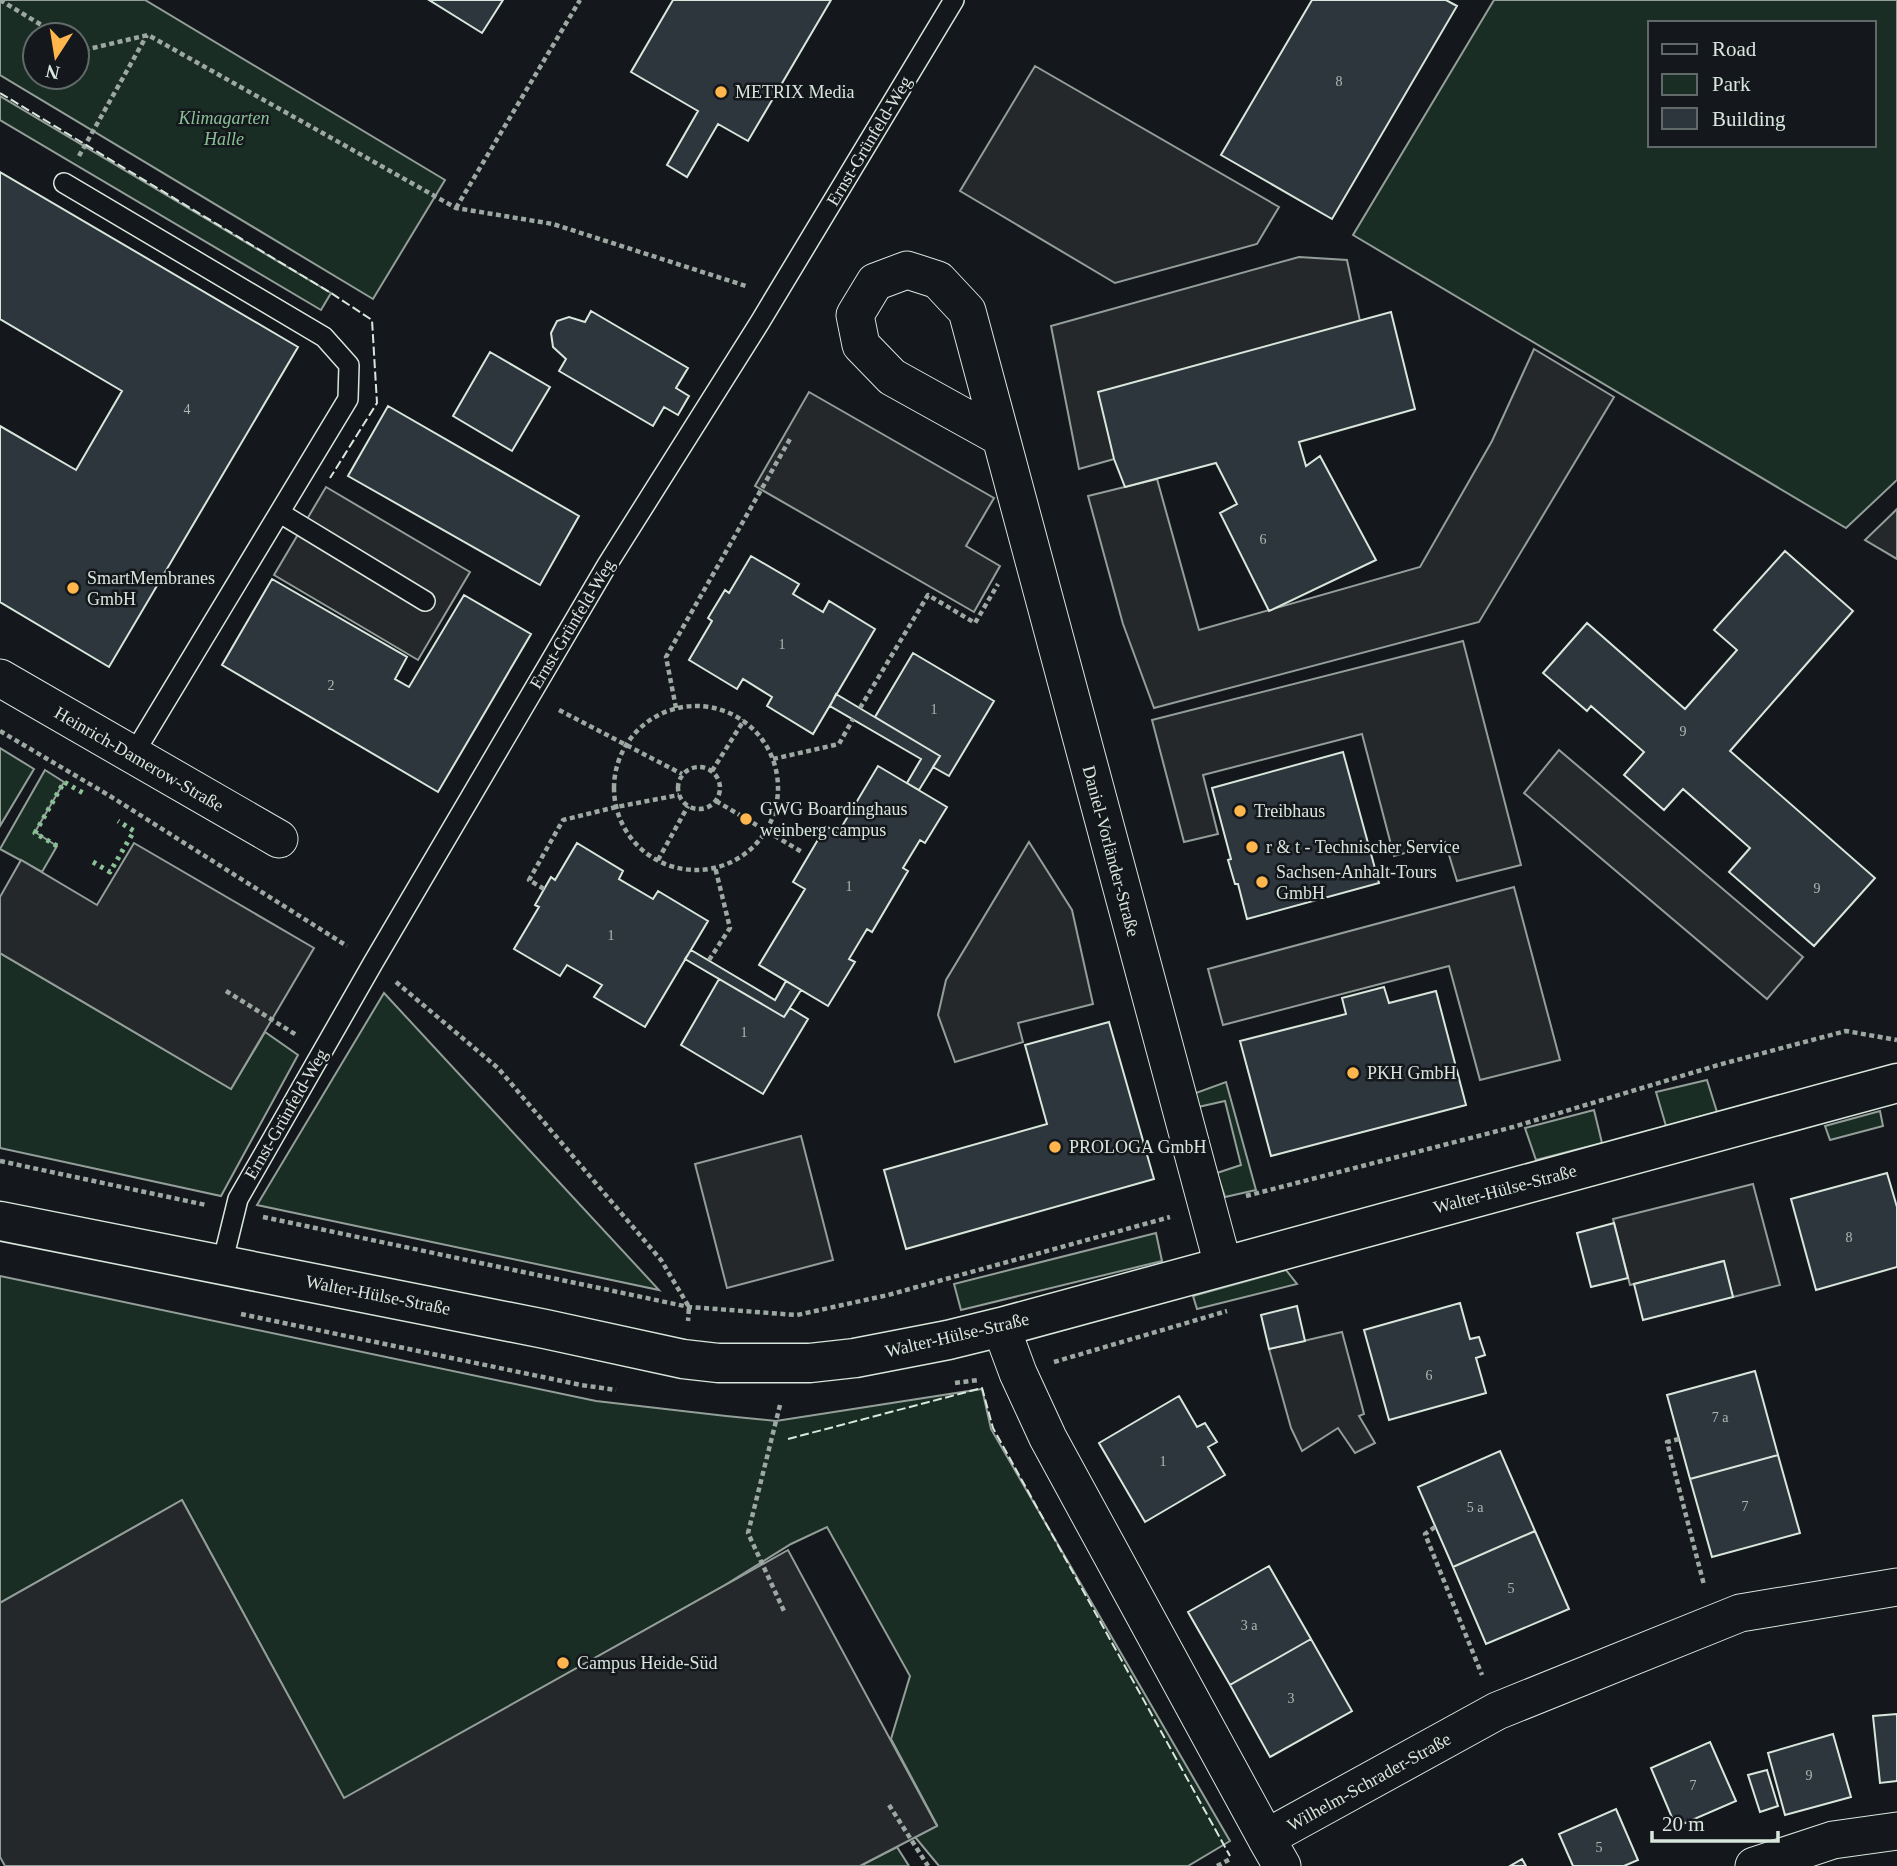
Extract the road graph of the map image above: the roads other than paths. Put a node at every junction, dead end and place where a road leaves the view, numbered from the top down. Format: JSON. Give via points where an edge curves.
{"nodes":[{"id":1,"x":954,"y":0,"type":"edge"},
{"id":2,"x":64,"y":183,"type":"road end"},
{"id":3,"x":1000,"y":437,"type":"junction"},
{"id":4,"x":280,"y":513,"type":"junction"},
{"id":5,"x":425,"y":601,"type":"dead end"},
{"id":6,"x":0,"y":678,"type":"edge"},
{"id":7,"x":133,"y":755,"type":"junction"},
{"id":8,"x":279,"y":839,"type":"dead end"},
{"id":9,"x":1897,"y":1083,"type":"edge"},
{"id":10,"x":0,"y":1221,"type":"edge"},
{"id":11,"x":222,"y":1264,"type":"junction"},
{"id":12,"x":1223,"y":1265,"type":"junction"},
{"id":13,"x":1001,"y":1327,"type":"junction"},
{"id":14,"x":1897,"y":1587,"type":"edge"},
{"id":15,"x":1897,"y":1830,"type":"edge"},
{"id":16,"x":1274,"y":1852,"type":"edge"},
{"id":17,"x":1754,"y":1866,"type":"edge"}],
"edges":[{"from":1,"to":11,"type":"lane","name":"Ernst-Grünfeld-Weg","via":[[607,565],[373,963],[238,1199]]},
{"from":2,"to":4,"type":"lane","via":[[324,337],[349,365],[348,399]]},
{"from":3,"to":3,"type":"street","name":"Daniel-Vorländer-Straße","via":[[967,311],[938,279],[907,270],[875,282],[855,315],[861,345],[892,377]]},
{"from":3,"to":12,"type":"street","name":"Daniel-Vorländer-Straße"},
{"from":4,"to":5,"type":"lane"},
{"from":4,"to":7,"type":"lane"},
{"from":6,"to":7,"type":"street","name":"Heinrich-Damerow-Straße"},
{"from":7,"to":8,"type":"street","name":"Heinrich-Damerow-Straße"},
{"from":9,"to":12,"type":"street","name":"Walter-Hülse-Straße"},
{"from":10,"to":11,"type":"street","name":"Walter-Hülse-Straße"},
{"from":11,"to":13,"type":"street","name":"Walter-Hülse-Straße","via":[[718,1363],[855,1358]]},
{"from":12,"to":13,"type":"street","name":"Walter-Hülse-Straße"},
{"from":13,"to":16,"type":"street","name":"Wilhelm-Schrader-Straße","via":[[1048,1438]]},
{"from":14,"to":16,"type":"street","name":"Wilhelm-Schrader-Straße","via":[[1740,1613],[1497,1711]]},
{"from":15,"to":17,"type":"street","via":[[1833,1840]]}]}
